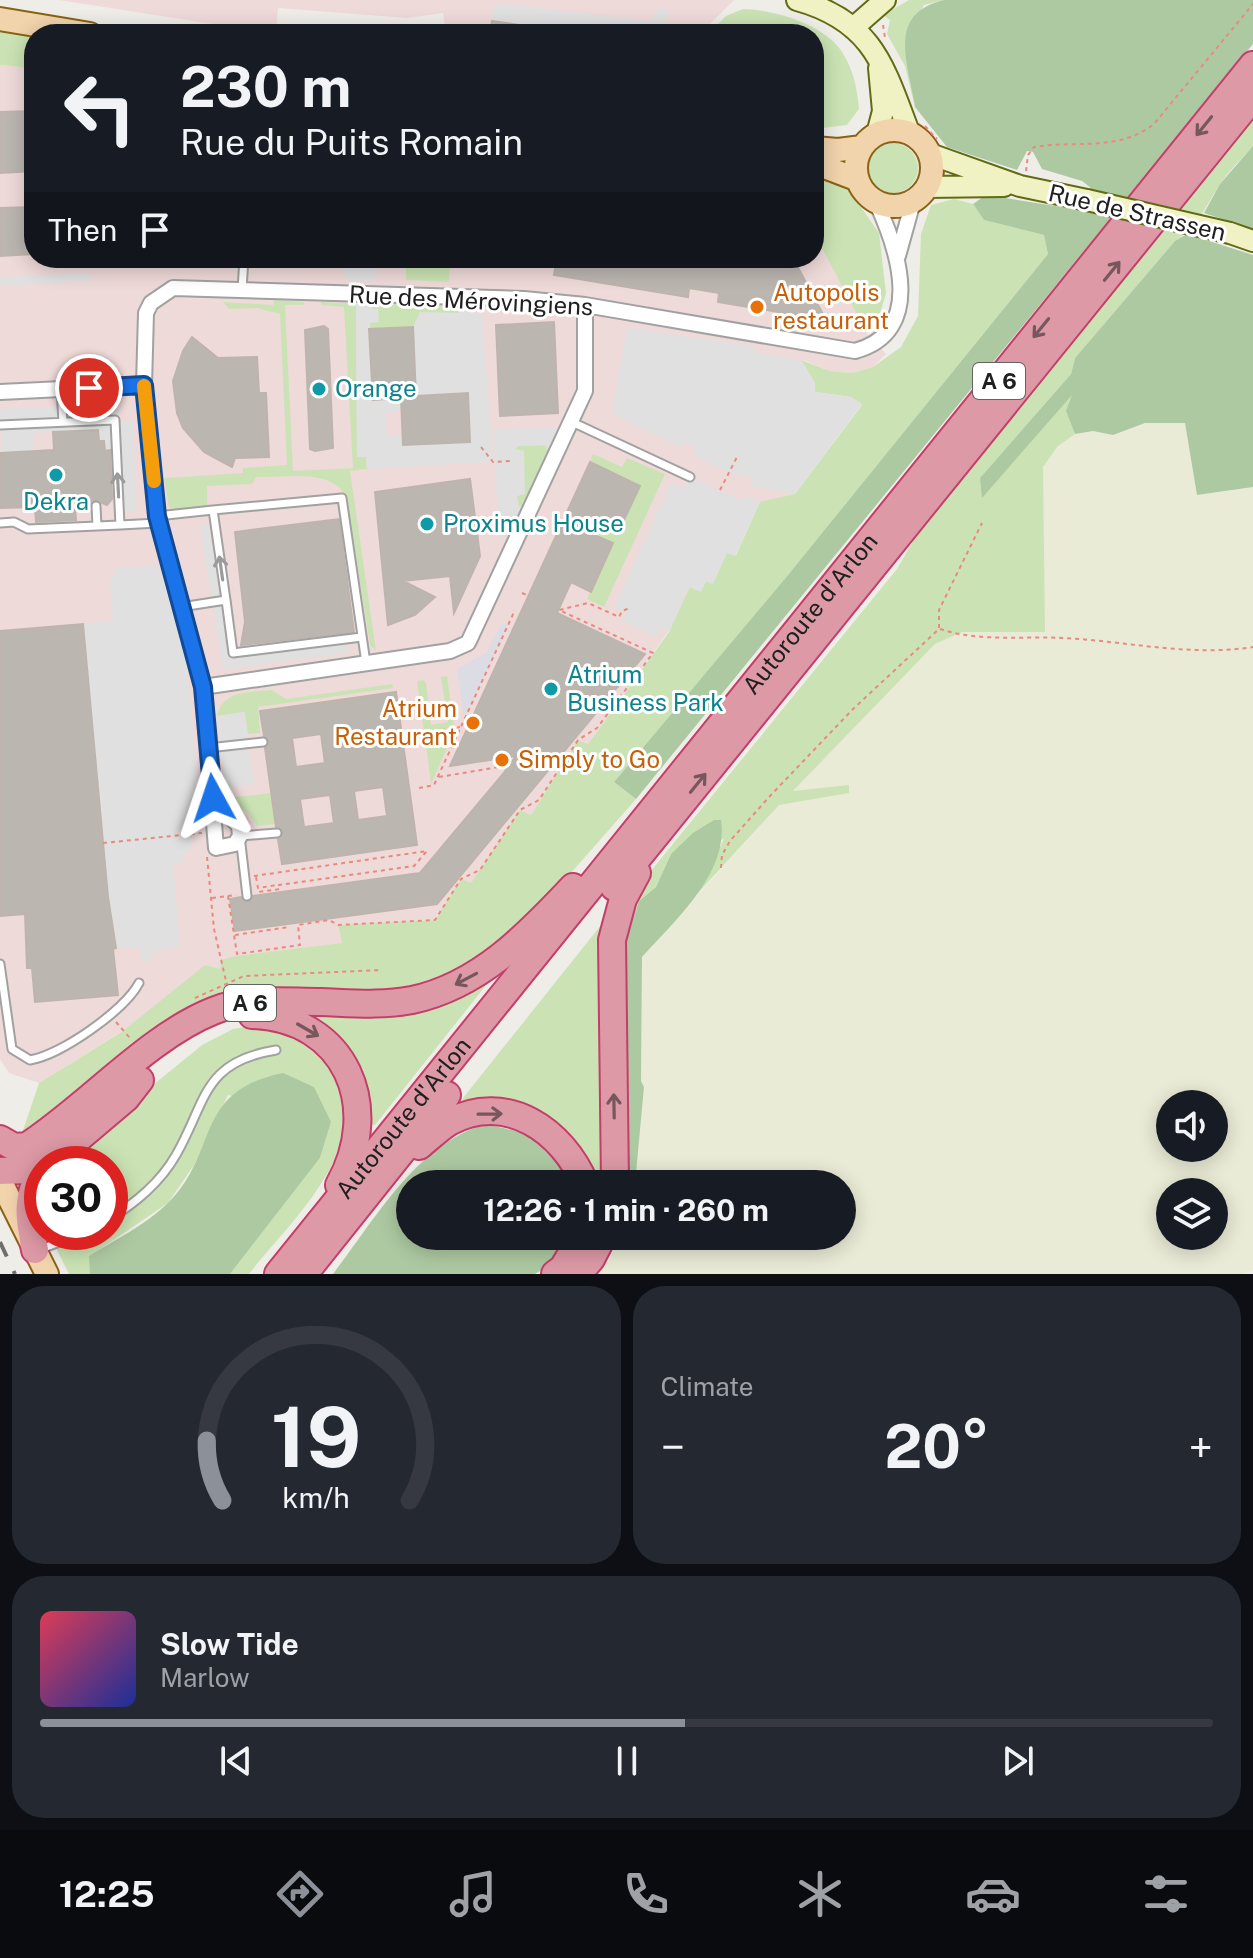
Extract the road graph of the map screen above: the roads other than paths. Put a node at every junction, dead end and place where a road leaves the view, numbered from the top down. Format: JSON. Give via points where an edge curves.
{"nodes":[{"id":1,"x":797,"y":0,"type":"edge"},
{"id":2,"x":885,"y":0,"type":"edge"},
{"id":3,"x":0,"y":19,"type":"edge"},
{"id":4,"x":30,"y":24,"type":"edge"},
{"id":5,"x":853,"y":28,"type":"junction"},
{"id":6,"x":878,"y":60,"type":"junction"},
{"id":7,"x":1253,"y":65,"type":"edge"},
{"id":8,"x":1253,"y":97,"type":"edge"},
{"id":9,"x":909,"y":132,"type":"junction"},
{"id":10,"x":869,"y":140,"type":"junction"},
{"id":11,"x":824,"y":149,"type":"edge"},
{"id":12,"x":930,"y":154,"type":"junction"},
{"id":13,"x":824,"y":167,"type":"edge"},
{"id":14,"x":856,"y":179,"type":"junction"},
{"id":15,"x":1022,"y":180,"type":"junction"},
{"id":16,"x":920,"y":194,"type":"junction"},
{"id":17,"x":876,"y":202,"type":"junction"},
{"id":18,"x":1253,"y":241,"type":"edge"},
{"id":19,"x":898,"y":257,"type":"junction"},
{"id":20,"x":243,"y":268,"type":"edge"},
{"id":21,"x":242,"y":290,"type":"junction"},
{"id":22,"x":585,"y":305,"type":"junction"},
{"id":23,"x":144,"y":385,"type":"junction"},
{"id":24,"x":61,"y":389,"type":"junction"},
{"id":25,"x":0,"y":392,"type":"edge"},
{"id":26,"x":92,"y":421,"type":"junction"},
{"id":27,"x":63,"y":422,"type":"junction"},
{"id":28,"x":572,"y":422,"type":"junction"},
{"id":29,"x":0,"y":425,"type":"edge"},
{"id":30,"x":92,"y":431,"type":"dead end"},
{"id":31,"x":690,"y":477,"type":"dead end"},
{"id":32,"x":96,"y":506,"type":"dead end"},
{"id":33,"x":213,"y":510,"type":"junction"},
{"id":34,"x":158,"y":519,"type":"junction"},
{"id":35,"x":0,"y":523,"type":"edge"},
{"id":36,"x":120,"y":525,"type":"junction"},
{"id":37,"x":97,"y":526,"type":"junction"},
{"id":38,"x":226,"y":600,"type":"junction"},
{"id":39,"x":181,"y":607,"type":"junction"},
{"id":40,"x":362,"y":637,"type":"junction"},
{"id":41,"x":366,"y":663,"type":"junction"},
{"id":42,"x":203,"y":687,"type":"junction"},
{"id":43,"x":263,"y":742,"type":"dead end"},
{"id":44,"x":208,"y":748,"type":"junction"},
{"id":45,"x":668,"y":787,"type":"junction"},
{"id":46,"x":213,"y":798,"type":"junction"},
{"id":47,"x":277,"y":833,"type":"dead end"},
{"id":48,"x":240,"y":836,"type":"junction"},
{"id":49,"x":649,"y":844,"type":"junction"},
{"id":50,"x":247,"y":895,"type":"road end"},
{"id":51,"x":0,"y":964,"type":"edge"},
{"id":52,"x":139,"y":983,"type":"dead end"},
{"id":53,"x":195,"y":1019,"type":"junction"},
{"id":54,"x":276,"y":1050,"type":"dead end"},
{"id":55,"x":140,"y":1080,"type":"junction"},
{"id":56,"x":0,"y":1139,"type":"edge"},
{"id":57,"x":69,"y":1146,"type":"edge"},
{"id":58,"x":398,"y":1157,"type":"junction"},
{"id":59,"x":0,"y":1169,"type":"edge"},
{"id":60,"x":579,"y":1170,"type":"edge"},
{"id":61,"x":615,"y":1170,"type":"edge"},
{"id":62,"x":0,"y":1180,"type":"edge"},
{"id":63,"x":128,"y":1205,"type":"edge"},
{"id":64,"x":314,"y":1230,"type":"junction"},
{"id":65,"x":59,"y":1250,"type":"edge"},
{"id":66,"x":574,"y":1250,"type":"edge"},
{"id":67,"x":594,"y":1250,"type":"edge"},
{"id":68,"x":41,"y":1262,"type":"edge"},
{"id":69,"x":278,"y":1274,"type":"edge"},
{"id":70,"x":304,"y":1274,"type":"edge"},
{"id":71,"x":555,"y":1274,"type":"edge"},
{"id":72,"x":578,"y":1274,"type":"edge"}],
"edges":[{"from":1,"to":5,"type":"main road","via":[[818,6]]},
{"from":2,"to":5,"type":"main road"},
{"from":3,"to":4,"type":"main road"},
{"from":5,"to":6,"type":"main road"},
{"from":6,"to":9,"type":"main road","via":[[892,80]]},
{"from":6,"to":10,"type":"main road","via":[[883,111]]},
{"from":7,"to":45,"type":"highway","name":"Autoroute d'Arlon","number":"A 6","one_way":true},
{"from":49,"to":8,"type":"highway","name":"Autoroute d'Arlon","number":"A 6","one_way":true},
{"from":9,"to":10,"type":"main road"},
{"from":9,"to":12,"type":"main road"},
{"from":10,"to":11,"type":"main road"},
{"from":10,"to":14,"type":"main road","via":[[857,157]]},
{"from":12,"to":15,"type":"main road","name":"Rue de Strassen"},
{"from":12,"to":16,"type":"main road","via":[[931,177]]},
{"from":13,"to":14,"type":"main road"},
{"from":14,"to":17,"type":"main road"},
{"from":15,"to":16,"type":"main road","name":"Rue de Strassen"},
{"from":15,"to":18,"type":"main road","name":"Rue de Strassen","bridge":true},
{"from":16,"to":17,"type":"main road","via":[[895,207]]},
{"from":16,"to":19,"type":"street","name":"Rue des Mérovingiens"},
{"from":17,"to":19,"type":"street","name":"Rue des Mérovingiens"},
{"from":19,"to":22,"type":"street","name":"Rue des Mérovingiens","via":[[901,296],[893,326],[870,347],[855,351]]},
{"from":20,"to":21,"type":"lane"},
{"from":21,"to":22,"type":"street","name":"Rue des Mérovingiens","via":[[380,292]]},
{"from":21,"to":23,"type":"street","name":"Rue des Mérovingiens","via":[[173,288],[151,303],[146,313]]},
{"from":22,"to":28,"type":"street","via":[[585,391]]},
{"from":23,"to":24,"type":"street"},
{"from":23,"to":34,"type":"street"},
{"from":24,"to":25,"type":"street"},
{"from":24,"to":27,"type":"lane"},
{"from":26,"to":27,"type":"lane"},
{"from":26,"to":30,"type":"lane"},
{"from":36,"to":26,"type":"lane","one_way":true,"via":[[115,420]]},
{"from":27,"to":29,"type":"lane"},
{"from":28,"to":31,"type":"lane"},
{"from":28,"to":41,"type":"street","via":[[474,636],[460,649]]},
{"from":32,"to":37,"type":"lane"},
{"from":33,"to":34,"type":"lane"},
{"from":38,"to":33,"type":"lane","one_way":true},
{"from":33,"to":40,"type":"lane","via":[[342,498]]},
{"from":34,"to":36,"type":"lane"},
{"from":34,"to":39,"type":"street"},
{"from":35,"to":37,"type":"lane","via":[[28,529]]},
{"from":36,"to":37,"type":"lane"},
{"from":38,"to":39,"type":"lane"},
{"from":38,"to":40,"type":"lane","via":[[233,653]]},
{"from":39,"to":42,"type":"street"},
{"from":40,"to":41,"type":"lane"},
{"from":41,"to":42,"type":"street"},
{"from":42,"to":44,"type":"street"},
{"from":43,"to":44,"type":"lane"},
{"from":44,"to":46,"type":"street"},
{"from":45,"to":53,"type":"highway","number":"A 6","one_way":true,"via":[[529,934],[451,986],[413,1000],[377,1004],[232,1005]]},
{"from":45,"to":64,"type":"highway","name":"Autoroute d'Arlon","number":"A 6","via":[[595,885]]},
{"from":46,"to":48,"type":"street","via":[[234,817]]},
{"from":46,"to":48,"type":"street","via":[[216,848],[235,844]]},
{"from":47,"to":48,"type":"lane"},
{"from":48,"to":50,"type":"lane"},
{"from":49,"to":58,"type":"highway","name":"Autoroute d'Arlon","number":"A 6"},
{"from":61,"to":49,"type":"highway","number":"A 6","one_way":true,"via":[[612,940],[623,899]]},
{"from":51,"to":52,"type":"lane","via":[[12,1049],[23,1059],[37,1059],[111,1015]]},
{"from":53,"to":56,"type":"highway","number":"A 6","via":[[27,1146],[14,1147]]},
{"from":53,"to":59,"type":"highway","number":"A 6","via":[[170,1045],[43,1145]]},
{"from":54,"to":63,"type":"lane","via":[[238,1061],[212,1082],[176,1156],[158,1181]]},
{"from":55,"to":57,"type":"highway","number":"A 6"},
{"from":55,"to":59,"type":"highway","number":"A 6","via":[[28,1170]]},
{"from":55,"to":64,"type":"highway","number":"A 6","one_way":true,"via":[[191,1041],[251,1015],[303,1025],[324,1039],[354,1085],[359,1113],[349,1163]]},
{"from":58,"to":60,"type":"highway","number":"A 6","one_way":true,"via":[[464,1116],[515,1114],[557,1139]]},
{"from":58,"to":70,"type":"highway","name":"Autoroute d'Arlon","number":"A 6"},
{"from":62,"to":68,"type":"main road"},
{"from":64,"to":69,"type":"highway","name":"Autoroute d'Arlon","number":"A 6"},
{"from":65,"to":68,"type":"lane"},
{"from":66,"to":71,"type":"highway"},
{"from":67,"to":72,"type":"highway"}]}
